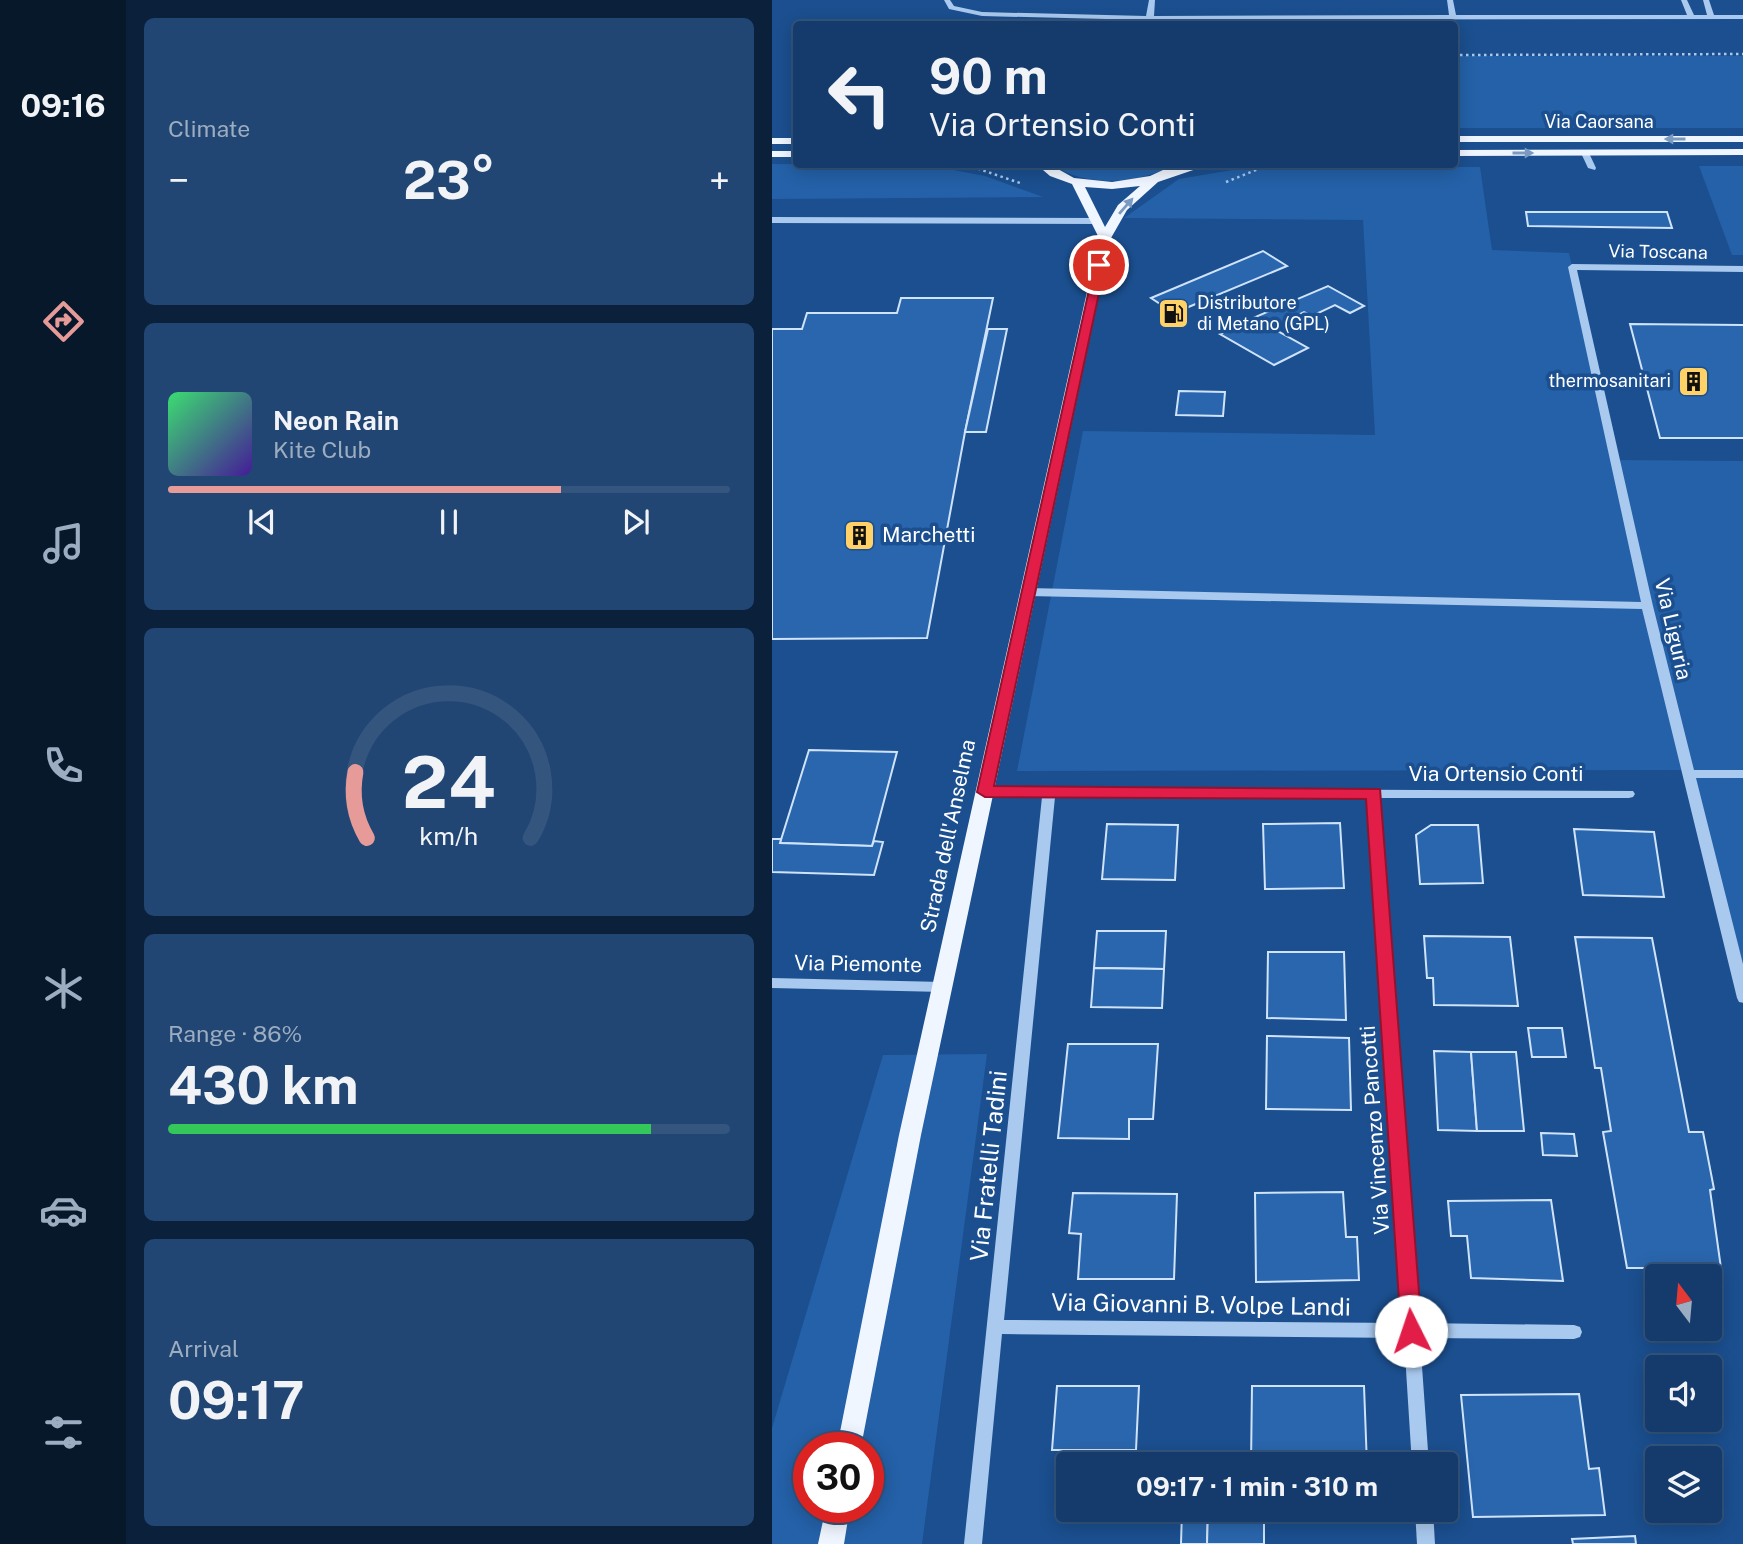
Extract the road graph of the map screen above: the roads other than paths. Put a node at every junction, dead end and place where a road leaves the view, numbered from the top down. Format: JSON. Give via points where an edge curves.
{"nodes":[{"id":1,"x":947,"y":0,"type":"edge"},
{"id":2,"x":1152,"y":0,"type":"edge"},
{"id":3,"x":1450,"y":0,"type":"edge"},
{"id":4,"x":1684,"y":0,"type":"edge"},
{"id":5,"x":1706,"y":0,"type":"edge"},
{"id":6,"x":1743,"y":17,"type":"edge"},
{"id":7,"x":1453,"y":18,"type":"junction"},
{"id":8,"x":1691,"y":18,"type":"junction"},
{"id":9,"x":1711,"y":18,"type":"junction"},
{"id":10,"x":1150,"y":21,"type":"edge"},
{"id":11,"x":1458,"y":139,"type":"edge"},
{"id":12,"x":1743,"y":139,"type":"edge"},
{"id":13,"x":772,"y":141,"type":"edge"},
{"id":14,"x":793,"y":141,"type":"edge"},
{"id":15,"x":1743,"y":152,"type":"edge"},
{"id":16,"x":1458,"y":153,"type":"edge"},
{"id":17,"x":1585,"y":153,"type":"junction"},
{"id":18,"x":772,"y":154,"type":"edge"},
{"id":19,"x":793,"y":154,"type":"edge"},
{"id":20,"x":1592,"y":167,"type":"dead end"},
{"id":21,"x":1044,"y":168,"type":"edge"},
{"id":22,"x":1180,"y":168,"type":"edge"},
{"id":23,"x":1153,"y":180,"type":"junction"},
{"id":24,"x":1077,"y":182,"type":"junction"},
{"id":25,"x":772,"y":220,"type":"edge"},
{"id":26,"x":1098,"y":221,"type":"junction"},
{"id":27,"x":1105,"y":238,"type":"junction"},
{"id":28,"x":1572,"y":267,"type":"joint"},
{"id":29,"x":1743,"y":269,"type":"edge"},
{"id":30,"x":1028,"y":592,"type":"junction"},
{"id":31,"x":1647,"y":606,"type":"junction"},
{"id":32,"x":1688,"y":774,"type":"junction"},
{"id":33,"x":1743,"y":774,"type":"edge"},
{"id":34,"x":985,"y":792,"type":"junction"},
{"id":35,"x":1049,"y":792,"type":"junction"},
{"id":36,"x":1374,"y":793,"type":"junction"},
{"id":37,"x":1629,"y":794,"type":"dead end"},
{"id":38,"x":772,"y":983,"type":"edge"},
{"id":39,"x":942,"y":987,"type":"junction"},
{"id":40,"x":1743,"y":998,"type":"edge"},
{"id":41,"x":995,"y":1327,"type":"junction"},
{"id":42,"x":1411,"y":1331,"type":"junction"},
{"id":43,"x":1574,"y":1332,"type":"dead end"},
{"id":44,"x":853,"y":1432,"type":"edge"},
{"id":45,"x":1420,"y":1452,"type":"edge"},
{"id":46,"x":1425,"y":1522,"type":"edge"},
{"id":47,"x":835,"y":1523,"type":"edge"},
{"id":48,"x":831,"y":1544,"type":"edge"},
{"id":49,"x":973,"y":1544,"type":"edge"},
{"id":50,"x":1426,"y":1544,"type":"edge"}],
"edges":[{"from":1,"to":10,"type":"street","via":[[950,8],[982,14]]},
{"from":2,"to":10,"type":"street"},
{"from":3,"to":7,"type":"street"},
{"from":4,"to":8,"type":"street"},
{"from":5,"to":9,"type":"street"},
{"from":6,"to":9,"type":"street"},
{"from":7,"to":8,"type":"street"},
{"from":7,"to":10,"type":"street"},
{"from":8,"to":9,"type":"street"},
{"from":12,"to":11,"type":"main road","name":"Via Caorsana","one_way":true},
{"from":13,"to":14,"type":"main road"},
{"from":15,"to":17,"type":"main road","name":"Via Caorsana"},
{"from":16,"to":17,"type":"main road","name":"Via Caorsana","one_way":true},
{"from":17,"to":20,"type":"street"},
{"from":18,"to":19,"type":"main road"},
{"from":21,"to":24,"type":"main road"},
{"from":22,"to":23,"type":"main road"},
{"from":23,"to":24,"type":"main road"},
{"from":27,"to":23,"type":"main road","name":"Strada dell'Anselma","one_way":true,"via":[[1122,208]]},
{"from":24,"to":26,"type":"main road"},
{"from":25,"to":26,"type":"street"},
{"from":26,"to":27,"type":"main road"},
{"from":27,"to":30,"type":"main road","name":"Strada dell'Anselma"},
{"from":28,"to":29,"type":"street","name":"Via Toscana"},
{"from":28,"to":31,"type":"street","name":"Via Liguria"},
{"from":30,"to":31,"type":"street"},
{"from":30,"to":34,"type":"main road","name":"Strada dell'Anselma"},
{"from":31,"to":32,"type":"street","name":"Via Liguria"},
{"from":32,"to":33,"type":"street"},
{"from":32,"to":40,"type":"street","name":"Via Liguria"},
{"from":34,"to":35,"type":"street","name":"Via Ortensio Conti"},
{"from":34,"to":39,"type":"main road","name":"Strada dell'Anselma"},
{"from":35,"to":36,"type":"street","name":"Via Ortensio Conti"},
{"from":35,"to":41,"type":"street","name":"Via Fratelli Tadini"},
{"from":36,"to":37,"type":"street","name":"Via Ortensio Conti"},
{"from":36,"to":42,"type":"street","name":"Via Vincenzo Pancotti"},
{"from":38,"to":39,"type":"street","name":"Via Piemonte"},
{"from":39,"to":44,"type":"main road","name":"Strada dell'Anselma"},
{"from":41,"to":42,"type":"street","name":"Via Giovanni B. Volpe Landi"},
{"from":41,"to":49,"type":"street","name":"Via Fratelli Tadini"},
{"from":42,"to":43,"type":"street","name":"Via Giovanni B. Volpe Landi"},
{"from":42,"to":45,"type":"street","name":"Via Vincenzo Pancotti"},
{"from":46,"to":50,"type":"street"},
{"from":47,"to":48,"type":"main road"}]}
